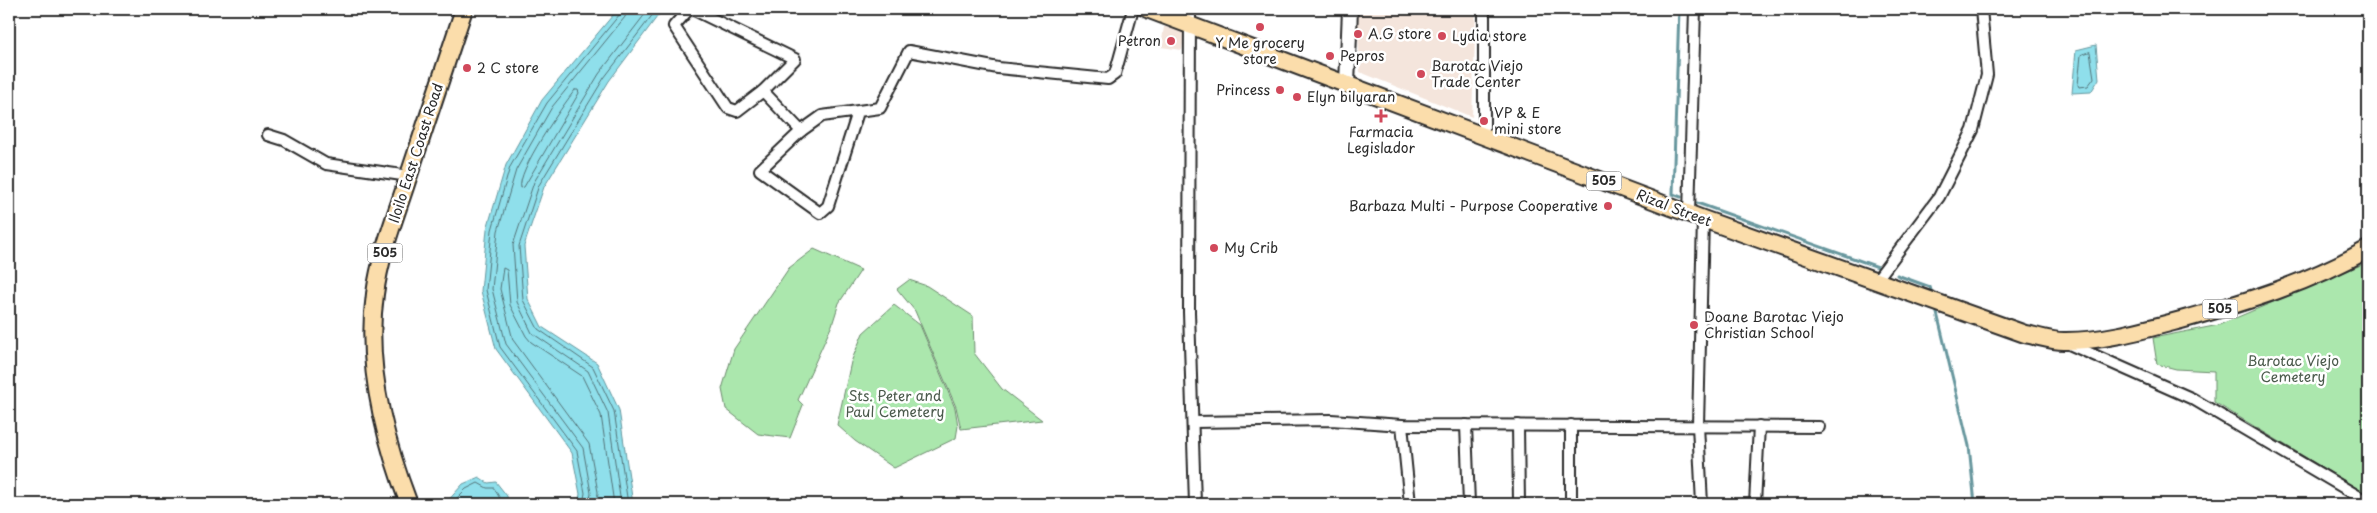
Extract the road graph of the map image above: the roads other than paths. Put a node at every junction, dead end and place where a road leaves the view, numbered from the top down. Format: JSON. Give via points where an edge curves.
{"nodes":[{"id":1,"x":464,"y":9,"type":"edge"},
{"id":2,"x":691,"y":9,"type":"edge"},
{"id":3,"x":1133,"y":9,"type":"edge"},
{"id":4,"x":1148,"y":9,"type":"edge"},
{"id":5,"x":1350,"y":9,"type":"edge"},
{"id":6,"x":1484,"y":9,"type":"edge"},
{"id":7,"x":1695,"y":9,"type":"edge"},
{"id":8,"x":1981,"y":9,"type":"edge"},
{"id":9,"x":1191,"y":16,"type":"edge"},
{"id":10,"x":1347,"y":84,"type":"junction"},
{"id":11,"x":763,"y":91,"type":"junction"},
{"id":12,"x":858,"y":112,"type":"junction"},
{"id":13,"x":801,"y":131,"type":"junction"},
{"id":14,"x":268,"y":135,"type":"dead end"},
{"id":15,"x":1484,"y":136,"type":"junction"},
{"id":16,"x":409,"y":176,"type":"junction"},
{"id":17,"x":1696,"y":216,"type":"junction"},
{"id":18,"x":2368,"y":249,"type":"edge"},
{"id":19,"x":1875,"y":282,"type":"junction"},
{"id":20,"x":2063,"y":342,"type":"junction"},
{"id":21,"x":1193,"y":422,"type":"junction"},
{"id":22,"x":1402,"y":425,"type":"junction"},
{"id":23,"x":1466,"y":425,"type":"junction"},
{"id":24,"x":1518,"y":425,"type":"junction"},
{"id":25,"x":1571,"y":425,"type":"junction"},
{"id":26,"x":1698,"y":425,"type":"junction"},
{"id":27,"x":1759,"y":426,"type":"junction"},
{"id":28,"x":1819,"y":427,"type":"dead end"},
{"id":29,"x":2368,"y":502,"type":"edge"},
{"id":30,"x":409,"y":504,"type":"edge"},
{"id":31,"x":1195,"y":504,"type":"edge"},
{"id":32,"x":1410,"y":504,"type":"edge"},
{"id":33,"x":1470,"y":504,"type":"edge"},
{"id":34,"x":1519,"y":504,"type":"edge"},
{"id":35,"x":1571,"y":504,"type":"edge"},
{"id":36,"x":1702,"y":504,"type":"edge"},
{"id":37,"x":1755,"y":504,"type":"edge"}],
"edges":[{"from":1,"to":16,"type":"main road","name":"Iloilo East Coast Road","number":"505"},
{"from":2,"to":11,"type":"street","via":[[795,59]]},
{"from":2,"to":11,"type":"street","via":[[674,26],[728,108],[737,111]]},
{"from":3,"to":12,"type":"street","via":[[1115,74],[1108,79],[998,68],[909,52],[880,108]]},
{"from":4,"to":9,"type":"main road","name":"Rizal Street","number":"505"},
{"from":5,"to":10,"type":"street"},
{"from":6,"to":15,"type":"street"},
{"from":7,"to":17,"type":"street"},
{"from":8,"to":19,"type":"street","via":[[1987,75],[1973,130],[1939,197]]},
{"from":9,"to":10,"type":"main road","name":"Rizal Street","number":"505"},
{"from":9,"to":21,"type":"street","via":[[1189,312]]},
{"from":10,"to":15,"type":"main road","name":"Rizal Street","number":"505"},
{"from":11,"to":13,"type":"street"},
{"from":12,"to":13,"type":"street","via":[[822,116]]},
{"from":12,"to":13,"type":"street","via":[[828,206],[820,213],[760,170]]},
{"from":14,"to":16,"type":"street","via":[[284,140],[326,164]]},
{"from":15,"to":17,"type":"main road","name":"Rizal Street","number":"505"},
{"from":16,"to":30,"type":"main road","name":"Iloilo East Coast Road","number":"505","via":[[387,241],[375,294],[373,344],[392,462]]},
{"from":17,"to":19,"type":"main road","name":"Rizal Street","number":"505"},
{"from":17,"to":26,"type":"street"},
{"from":18,"to":20,"type":"main road","number":"505","via":[[2325,272],[2243,303],[2136,332]]},
{"from":19,"to":20,"type":"main road","name":"Rizal Street","number":"505","via":[[2025,334]]},
{"from":20,"to":29,"type":"street","via":[[2193,398]]},
{"from":21,"to":22,"type":"street","via":[[1322,420]]},
{"from":21,"to":31,"type":"street"},
{"from":22,"to":23,"type":"street"},
{"from":22,"to":32,"type":"street"},
{"from":23,"to":24,"type":"street"},
{"from":23,"to":33,"type":"street"},
{"from":24,"to":25,"type":"street"},
{"from":24,"to":34,"type":"street"},
{"from":25,"to":26,"type":"street"},
{"from":25,"to":35,"type":"street"},
{"from":26,"to":27,"type":"street"},
{"from":26,"to":36,"type":"street"},
{"from":27,"to":28,"type":"street"},
{"from":27,"to":37,"type":"street"}]}
